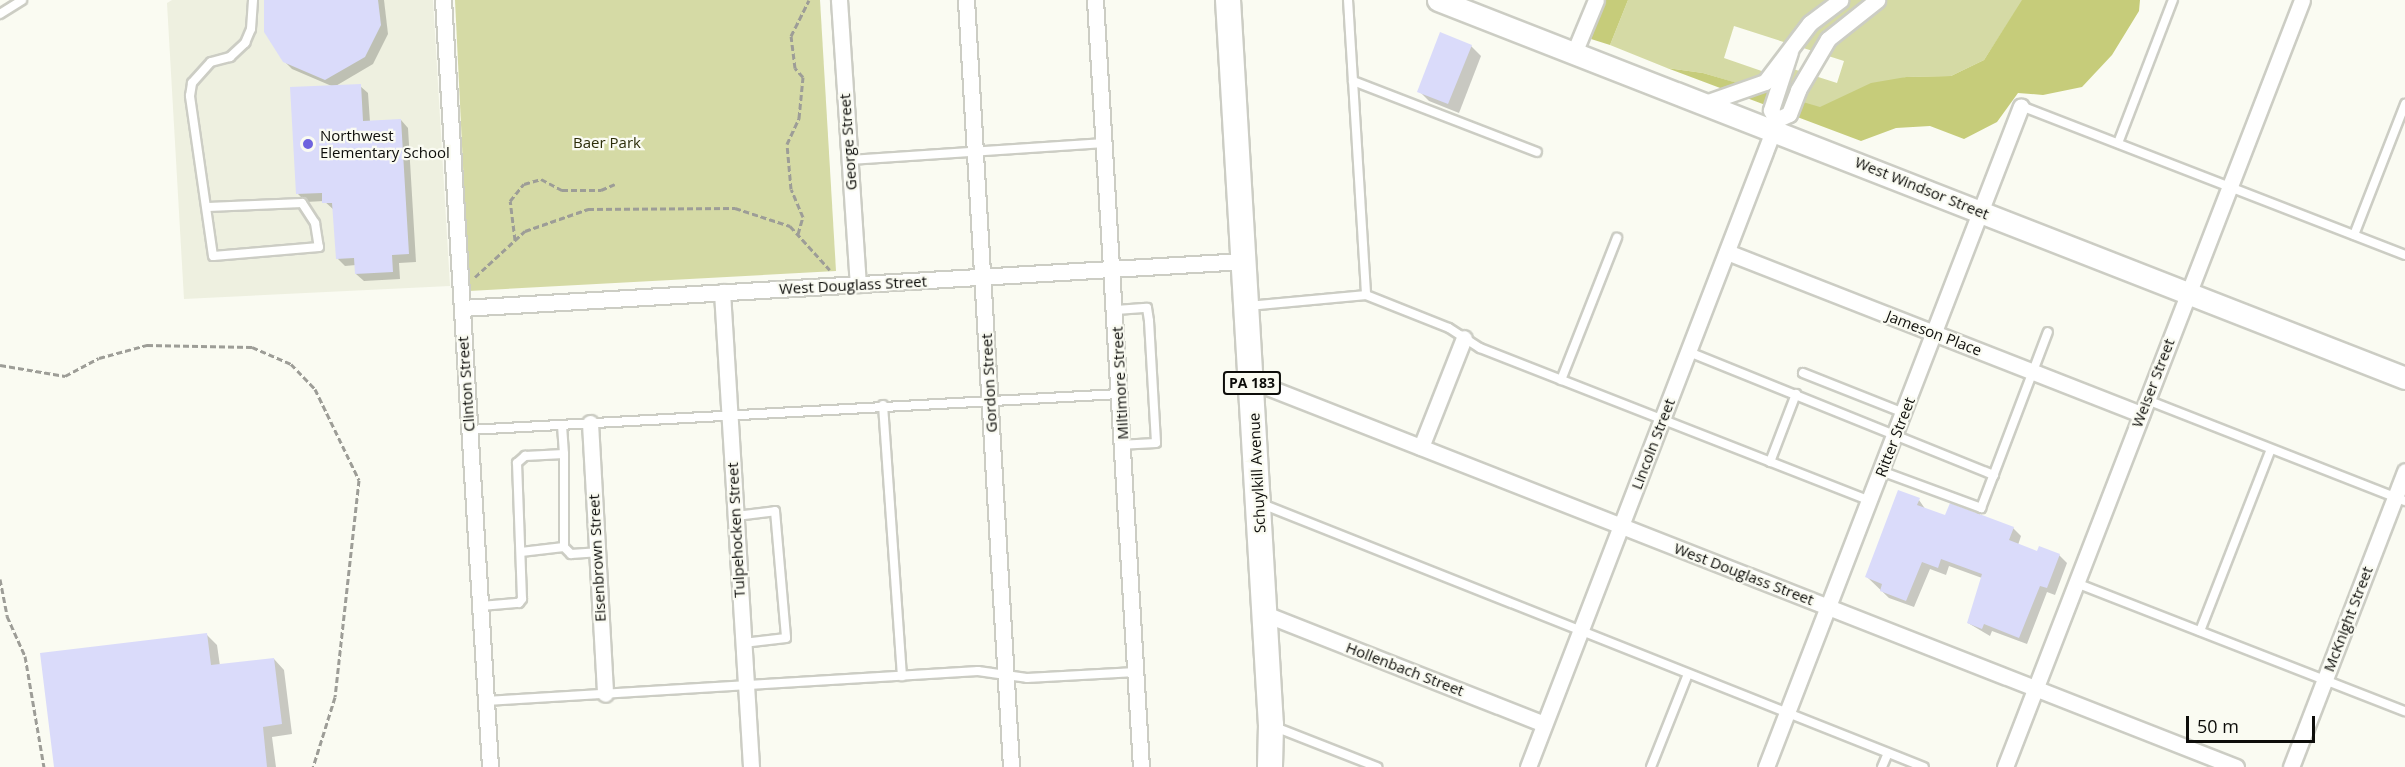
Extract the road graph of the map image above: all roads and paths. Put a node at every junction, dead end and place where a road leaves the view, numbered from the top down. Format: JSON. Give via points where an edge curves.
{"nodes":[{"id":1,"x":22,"y":0,"type":"edge"},
{"id":2,"x":253,"y":0,"type":"edge"},
{"id":3,"x":444,"y":0,"type":"edge"},
{"id":4,"x":809,"y":0,"type":"edge"},
{"id":5,"x":839,"y":0,"type":"edge"},
{"id":6,"x":966,"y":0,"type":"edge"},
{"id":7,"x":1095,"y":0,"type":"edge"},
{"id":8,"x":1228,"y":0,"type":"edge"},
{"id":9,"x":1348,"y":0,"type":"edge"},
{"id":10,"x":1438,"y":0,"type":"edge"},
{"id":11,"x":1596,"y":0,"type":"edge"},
{"id":12,"x":1840,"y":0,"type":"edge"},
{"id":13,"x":1877,"y":0,"type":"edge"},
{"id":14,"x":2173,"y":0,"type":"edge"},
{"id":15,"x":2297,"y":1,"type":"edge"},
{"id":16,"x":0,"y":14,"type":"edge"},
{"id":17,"x":1790,"y":52,"type":"junction"},
{"id":18,"x":1575,"y":53,"type":"junction"},
{"id":19,"x":1353,"y":81,"type":"junction"},
{"id":20,"x":1705,"y":103,"type":"junction"},
{"id":21,"x":2405,"y":104,"type":"edge"},
{"id":22,"x":2021,"y":106,"type":"joint"},
{"id":23,"x":1774,"y":125,"type":"junction"},
{"id":24,"x":1104,"y":143,"type":"junction"},
{"id":25,"x":2118,"y":143,"type":"junction"},
{"id":26,"x":976,"y":152,"type":"junction"},
{"id":27,"x":1537,"y":152,"type":"dead end"},
{"id":28,"x":850,"y":160,"type":"junction"},
{"id":29,"x":615,"y":184,"type":"dead end"},
{"id":30,"x":2229,"y":187,"type":"junction"},
{"id":31,"x":208,"y":207,"type":"junction"},
{"id":32,"x":1980,"y":212,"type":"junction"},
{"id":33,"x":798,"y":234,"type":"junction"},
{"id":34,"x":2354,"y":235,"type":"junction"},
{"id":35,"x":1617,"y":238,"type":"dead end"},
{"id":36,"x":515,"y":240,"type":"junction"},
{"id":37,"x":1727,"y":252,"type":"junction"},
{"id":38,"x":2405,"y":255,"type":"edge"},
{"id":39,"x":1245,"y":261,"type":"junction"},
{"id":40,"x":1113,"y":269,"type":"junction"},
{"id":41,"x":984,"y":277,"type":"junction"},
{"id":42,"x":851,"y":285,"type":"junction"},
{"id":43,"x":460,"y":290,"type":"junction"},
{"id":44,"x":722,"y":292,"type":"junction"},
{"id":45,"x":2189,"y":293,"type":"junction"},
{"id":46,"x":1366,"y":295,"type":"junction"},
{"id":47,"x":1248,"y":306,"type":"junction"},
{"id":48,"x":462,"y":308,"type":"junction"},
{"id":49,"x":1116,"y":310,"type":"junction"},
{"id":50,"x":2048,"y":332,"type":"dead end"},
{"id":51,"x":1934,"y":333,"type":"junction"},
{"id":52,"x":1464,"y":338,"type":"junction"},
{"id":53,"x":1689,"y":352,"type":"junction"},
{"id":54,"x":0,"y":365,"type":"edge"},
{"id":55,"x":2034,"y":372,"type":"junction"},
{"id":56,"x":1803,"y":373,"type":"dead end"},
{"id":57,"x":2405,"y":378,"type":"edge"},
{"id":58,"x":1561,"y":380,"type":"junction"},
{"id":59,"x":1252,"y":381,"type":"junction"},
{"id":60,"x":1120,"y":394,"type":"junction"},
{"id":61,"x":1796,"y":394,"type":"junction"},
{"id":62,"x":990,"y":400,"type":"junction"},
{"id":63,"x":883,"y":405,"type":"junction"},
{"id":64,"x":2144,"y":407,"type":"junction"},
{"id":65,"x":1904,"y":413,"type":"junction"},
{"id":66,"x":729,"y":414,"type":"junction"},
{"id":67,"x":1663,"y":420,"type":"junction"},
{"id":68,"x":590,"y":423,"type":"junction"},
{"id":69,"x":562,"y":425,"type":"junction"},
{"id":70,"x":469,"y":430,"type":"junction"},
{"id":71,"x":1896,"y":434,"type":"junction"},
{"id":72,"x":1123,"y":445,"type":"junction"},
{"id":73,"x":1421,"y":447,"type":"junction"},
{"id":74,"x":2271,"y":449,"type":"junction"},
{"id":75,"x":564,"y":454,"type":"junction"},
{"id":76,"x":1770,"y":462,"type":"junction"},
{"id":77,"x":1881,"y":471,"type":"junction"},
{"id":78,"x":2405,"y":471,"type":"edge"},
{"id":79,"x":1994,"y":474,"type":"junction"},
{"id":80,"x":2400,"y":499,"type":"edge"},
{"id":81,"x":1869,"y":501,"type":"junction"},
{"id":82,"x":1258,"y":503,"type":"junction"},
{"id":83,"x":735,"y":516,"type":"junction"},
{"id":84,"x":1622,"y":526,"type":"junction"},
{"id":85,"x":564,"y":547,"type":"junction"},
{"id":86,"x":521,"y":552,"type":"junction"},
{"id":87,"x":597,"y":552,"type":"junction"},
{"id":88,"x":0,"y":579,"type":"edge"},
{"id":89,"x":2076,"y":583,"type":"junction"},
{"id":90,"x":481,"y":606,"type":"junction"},
{"id":91,"x":1828,"y":607,"type":"junction"},
{"id":92,"x":1265,"y":614,"type":"junction"},
{"id":93,"x":2200,"y":631,"type":"junction"},
{"id":94,"x":1580,"y":632,"type":"junction"},
{"id":95,"x":743,"y":643,"type":"junction"},
{"id":96,"x":1136,"y":672,"type":"junction"},
{"id":97,"x":1688,"y":674,"type":"junction"},
{"id":98,"x":1006,"y":675,"type":"junction"},
{"id":99,"x":902,"y":676,"type":"junction"},
{"id":100,"x":2324,"y":680,"type":"junction"},
{"id":101,"x":746,"y":686,"type":"junction"},
{"id":102,"x":2035,"y":689,"type":"junction"},
{"id":103,"x":605,"y":694,"type":"junction"},
{"id":104,"x":486,"y":701,"type":"junction"},
{"id":105,"x":2405,"y":711,"type":"edge"},
{"id":106,"x":1787,"y":714,"type":"junction"},
{"id":107,"x":1544,"y":724,"type":"junction"},
{"id":108,"x":1271,"y":725,"type":"junction"},
{"id":109,"x":1888,"y":753,"type":"junction"},
{"id":110,"x":44,"y":767,"type":"edge"},
{"id":111,"x":313,"y":767,"type":"edge"},
{"id":112,"x":490,"y":767,"type":"edge"},
{"id":113,"x":751,"y":767,"type":"edge"},
{"id":114,"x":1011,"y":767,"type":"edge"},
{"id":115,"x":1141,"y":767,"type":"edge"},
{"id":116,"x":1270,"y":767,"type":"edge"},
{"id":117,"x":1377,"y":767,"type":"edge"},
{"id":118,"x":1528,"y":767,"type":"edge"},
{"id":119,"x":1651,"y":767,"type":"edge"},
{"id":120,"x":1766,"y":767,"type":"edge"},
{"id":121,"x":1882,"y":767,"type":"edge"},
{"id":122,"x":1924,"y":767,"type":"edge"},
{"id":123,"x":2005,"y":767,"type":"edge"},
{"id":124,"x":2236,"y":767,"type":"edge"},
{"id":125,"x":2291,"y":767,"type":"edge"}],
"edges":[{"from":1,"to":16,"type":"lane"},
{"from":2,"to":31,"type":"lane","via":[[251,28],[245,43],[230,57],[211,62],[192,83],[190,96]]},
{"from":3,"to":43,"type":"street","name":"Clinton Street"},
{"from":4,"to":33,"type":"path","via":[[791,36],[795,68],[803,78],[799,118],[787,144],[791,189],[803,217]]},
{"from":5,"to":28,"type":"street","name":"George Street"},
{"from":6,"to":26,"type":"street","name":"Gordon Street"},
{"from":7,"to":24,"type":"street","name":"Miltimore Street"},
{"from":8,"to":39,"type":"main road","name":"Schuylkill Avenue","number":"PA 183"},
{"from":9,"to":19,"type":"lane"},
{"from":10,"to":18,"type":"main road","name":"West Windsor Street"},
{"from":11,"to":18,"type":"street"},
{"from":12,"to":17,"type":"street","name":"Lincoln Street","via":[[1810,23]]},
{"from":13,"to":23,"type":"street","name":"Lincoln Street","via":[[1828,39],[1798,90],[1789,114]]},
{"from":14,"to":25,"type":"lane"},
{"from":15,"to":30,"type":"street","name":"Weiser Street"},
{"from":17,"to":20,"type":"street","name":"Lincoln Street","via":[[1765,82]]},
{"from":17,"to":23,"type":"street","name":"Lincoln Street","via":[[1771,110]]},
{"from":18,"to":20,"type":"main road","name":"West Windsor Street"},
{"from":19,"to":27,"type":"lane"},
{"from":19,"to":46,"type":"lane"},
{"from":20,"to":23,"type":"main road","name":"West Windsor Street"},
{"from":21,"to":34,"type":"lane"},
{"from":22,"to":25,"type":"lane"},
{"from":22,"to":32,"type":"street","name":"Ritter Street"},
{"from":23,"to":32,"type":"main road","name":"West Windsor Street"},
{"from":23,"to":37,"type":"street","name":"Lincoln Street"},
{"from":24,"to":26,"type":"lane"},
{"from":24,"to":40,"type":"street","name":"Miltimore Street"},
{"from":25,"to":30,"type":"lane"},
{"from":26,"to":28,"type":"lane"},
{"from":26,"to":41,"type":"street","name":"Gordon Street"},
{"from":28,"to":42,"type":"street","name":"George Street"},
{"from":29,"to":36,"type":"path","via":[[601,190],[562,190],[541,179],[524,184],[510,201]]},
{"from":30,"to":34,"type":"lane"},
{"from":30,"to":45,"type":"street","name":"Weiser Street"},
{"from":31,"to":31,"type":"lane","via":[[213,256],[319,247],[315,223],[302,203]]},
{"from":32,"to":45,"type":"main road","name":"West Windsor Street"},
{"from":32,"to":51,"type":"street","name":"Ritter Street"},
{"from":33,"to":36,"type":"path","via":[[790,226],[735,208],[588,209],[525,231]]},
{"from":33,"to":42,"type":"path"},
{"from":34,"to":38,"type":"lane"},
{"from":35,"to":58,"type":"lane"},
{"from":36,"to":43,"type":"path"},
{"from":37,"to":51,"type":"street","name":"Jameson Place"},
{"from":37,"to":53,"type":"street","name":"Lincoln Street"},
{"from":39,"to":40,"type":"street","name":"West Douglass Street"},
{"from":39,"to":47,"type":"main road","name":"Schuylkill Avenue","number":"PA 183"},
{"from":40,"to":41,"type":"street","name":"West Douglass Street"},
{"from":40,"to":49,"type":"street","name":"Miltimore Street"},
{"from":41,"to":42,"type":"street","name":"West Douglass Street"},
{"from":41,"to":62,"type":"street","name":"Gordon Street"},
{"from":42,"to":44,"type":"street","name":"West Douglass Street"},
{"from":43,"to":48,"type":"street","name":"Clinton Street"},
{"from":44,"to":48,"type":"street","name":"West Douglass Street"},
{"from":44,"to":66,"type":"street","name":"Tulpehocken Street"},
{"from":45,"to":57,"type":"main road","name":"West Windsor Street"},
{"from":45,"to":64,"type":"street","name":"Weiser Street"},
{"from":46,"to":47,"type":"lane"},
{"from":46,"to":52,"type":"lane"},
{"from":47,"to":59,"type":"main road","name":"Schuylkill Avenue","number":"PA 183"},
{"from":48,"to":70,"type":"street","name":"Clinton Street"},
{"from":49,"to":60,"type":"street","name":"Miltimore Street"},
{"from":49,"to":72,"type":"lane","via":[[1147,308],[1156,443]]},
{"from":50,"to":55,"type":"lane"},
{"from":51,"to":55,"type":"street","name":"Jameson Place"},
{"from":51,"to":65,"type":"street","name":"Ritter Street"},
{"from":52,"to":58,"type":"lane"},
{"from":52,"to":73,"type":"street"},
{"from":53,"to":61,"type":"lane"},
{"from":53,"to":67,"type":"street","name":"Lincoln Street"},
{"from":54,"to":111,"type":"path","via":[[65,376],[99,358],[147,345],[252,347],[291,364],[315,389],[359,480],[343,597],[335,697]]},
{"from":55,"to":64,"type":"street","name":"Jameson Place"},
{"from":55,"to":79,"type":"lane"},
{"from":56,"to":65,"type":"lane"},
{"from":58,"to":67,"type":"lane"},
{"from":59,"to":73,"type":"street","name":"West Douglass Street"},
{"from":59,"to":82,"type":"main road","name":"Schuylkill Avenue","number":"PA 183"},
{"from":60,"to":62,"type":"lane"},
{"from":60,"to":72,"type":"street","name":"Miltimore Street"},
{"from":61,"to":71,"type":"lane"},
{"from":61,"to":76,"type":"lane"},
{"from":62,"to":63,"type":"lane"},
{"from":62,"to":98,"type":"street","name":"Gordon Street"},
{"from":63,"to":66,"type":"lane"},
{"from":63,"to":99,"type":"lane"},
{"from":64,"to":74,"type":"lane"},
{"from":64,"to":89,"type":"street","name":"Weiser Street"},
{"from":65,"to":71,"type":"street","name":"Ritter Street"},
{"from":66,"to":68,"type":"lane"},
{"from":66,"to":83,"type":"street","name":"Tulpehocken Street"},
{"from":67,"to":76,"type":"lane"},
{"from":67,"to":84,"type":"street","name":"Lincoln Street"},
{"from":68,"to":69,"type":"lane"},
{"from":68,"to":87,"type":"street","name":"Eisenbrown Street"},
{"from":69,"to":70,"type":"lane"},
{"from":69,"to":75,"type":"lane"},
{"from":70,"to":90,"type":"street","name":"Clinton Street"},
{"from":71,"to":77,"type":"street","name":"Ritter Street"},
{"from":71,"to":79,"type":"lane"},
{"from":72,"to":96,"type":"street","name":"Miltimore Street"},
{"from":73,"to":84,"type":"street","name":"West Douglass Street"},
{"from":74,"to":80,"type":"lane"},
{"from":74,"to":93,"type":"lane"},
{"from":75,"to":85,"type":"lane"},
{"from":75,"to":86,"type":"lane","via":[[525,456],[517,463]]},
{"from":76,"to":81,"type":"lane"},
{"from":77,"to":79,"type":"lane","via":[[1981,508]]},
{"from":77,"to":81,"type":"street","name":"Ritter Street"},
{"from":78,"to":80,"type":"street","name":"McKnight Street"},
{"from":80,"to":100,"type":"street","name":"McKnight Street"},
{"from":81,"to":91,"type":"street","name":"Ritter Street"},
{"from":82,"to":92,"type":"main road","name":"Schuylkill Avenue","number":"PA 183"},
{"from":82,"to":94,"type":"lane"},
{"from":83,"to":95,"type":"street","name":"Tulpehocken Street"},
{"from":83,"to":95,"type":"lane","via":[[775,511],[786,638]]},
{"from":84,"to":91,"type":"street","name":"West Douglass Street"},
{"from":84,"to":94,"type":"street","name":"Lincoln Street"},
{"from":85,"to":86,"type":"lane"},
{"from":85,"to":87,"type":"lane","via":[[571,554]]},
{"from":86,"to":90,"type":"lane","via":[[522,599],[519,603]]},
{"from":87,"to":103,"type":"street","name":"Eisenbrown Street"},
{"from":88,"to":110,"type":"path","via":[[7,616],[26,656]]},
{"from":89,"to":93,"type":"lane"},
{"from":89,"to":102,"type":"street","name":"Weiser Street"},
{"from":90,"to":104,"type":"street","name":"Clinton Street"},
{"from":91,"to":102,"type":"street","name":"West Douglass Street"},
{"from":91,"to":106,"type":"street","name":"Ritter Street"},
{"from":92,"to":107,"type":"street","name":"Hollenbach Street"},
{"from":92,"to":108,"type":"main road","name":"Schuylkill Avenue","number":"PA 183"},
{"from":93,"to":100,"type":"lane"},
{"from":94,"to":97,"type":"lane"},
{"from":94,"to":107,"type":"street","name":"Lincoln Street"},
{"from":95,"to":101,"type":"street","name":"Tulpehocken Street"},
{"from":96,"to":98,"type":"lane","via":[[1026,678]]},
{"from":96,"to":115,"type":"street","name":"Miltimore Street"},
{"from":97,"to":106,"type":"lane"},
{"from":97,"to":119,"type":"lane"},
{"from":98,"to":99,"type":"lane","via":[[978,671]]},
{"from":98,"to":114,"type":"street","name":"Gordon Street"},
{"from":99,"to":101,"type":"lane"},
{"from":100,"to":105,"type":"lane"},
{"from":100,"to":125,"type":"street","name":"McKnight Street"},
{"from":101,"to":103,"type":"lane"},
{"from":101,"to":113,"type":"street","name":"Tulpehocken Street"},
{"from":102,"to":123,"type":"street","name":"Weiser Street"},
{"from":102,"to":124,"type":"street","name":"West Douglass Street"},
{"from":103,"to":104,"type":"lane"},
{"from":104,"to":112,"type":"street","name":"Clinton Street"},
{"from":106,"to":109,"type":"lane"},
{"from":106,"to":120,"type":"street","name":"Ritter Street"},
{"from":107,"to":118,"type":"street","name":"Lincoln Street"},
{"from":108,"to":116,"type":"main road","name":"Schuylkill Avenue","number":"PA 183"},
{"from":108,"to":117,"type":"lane"},
{"from":109,"to":121,"type":"lane"},
{"from":109,"to":122,"type":"lane"}]}
